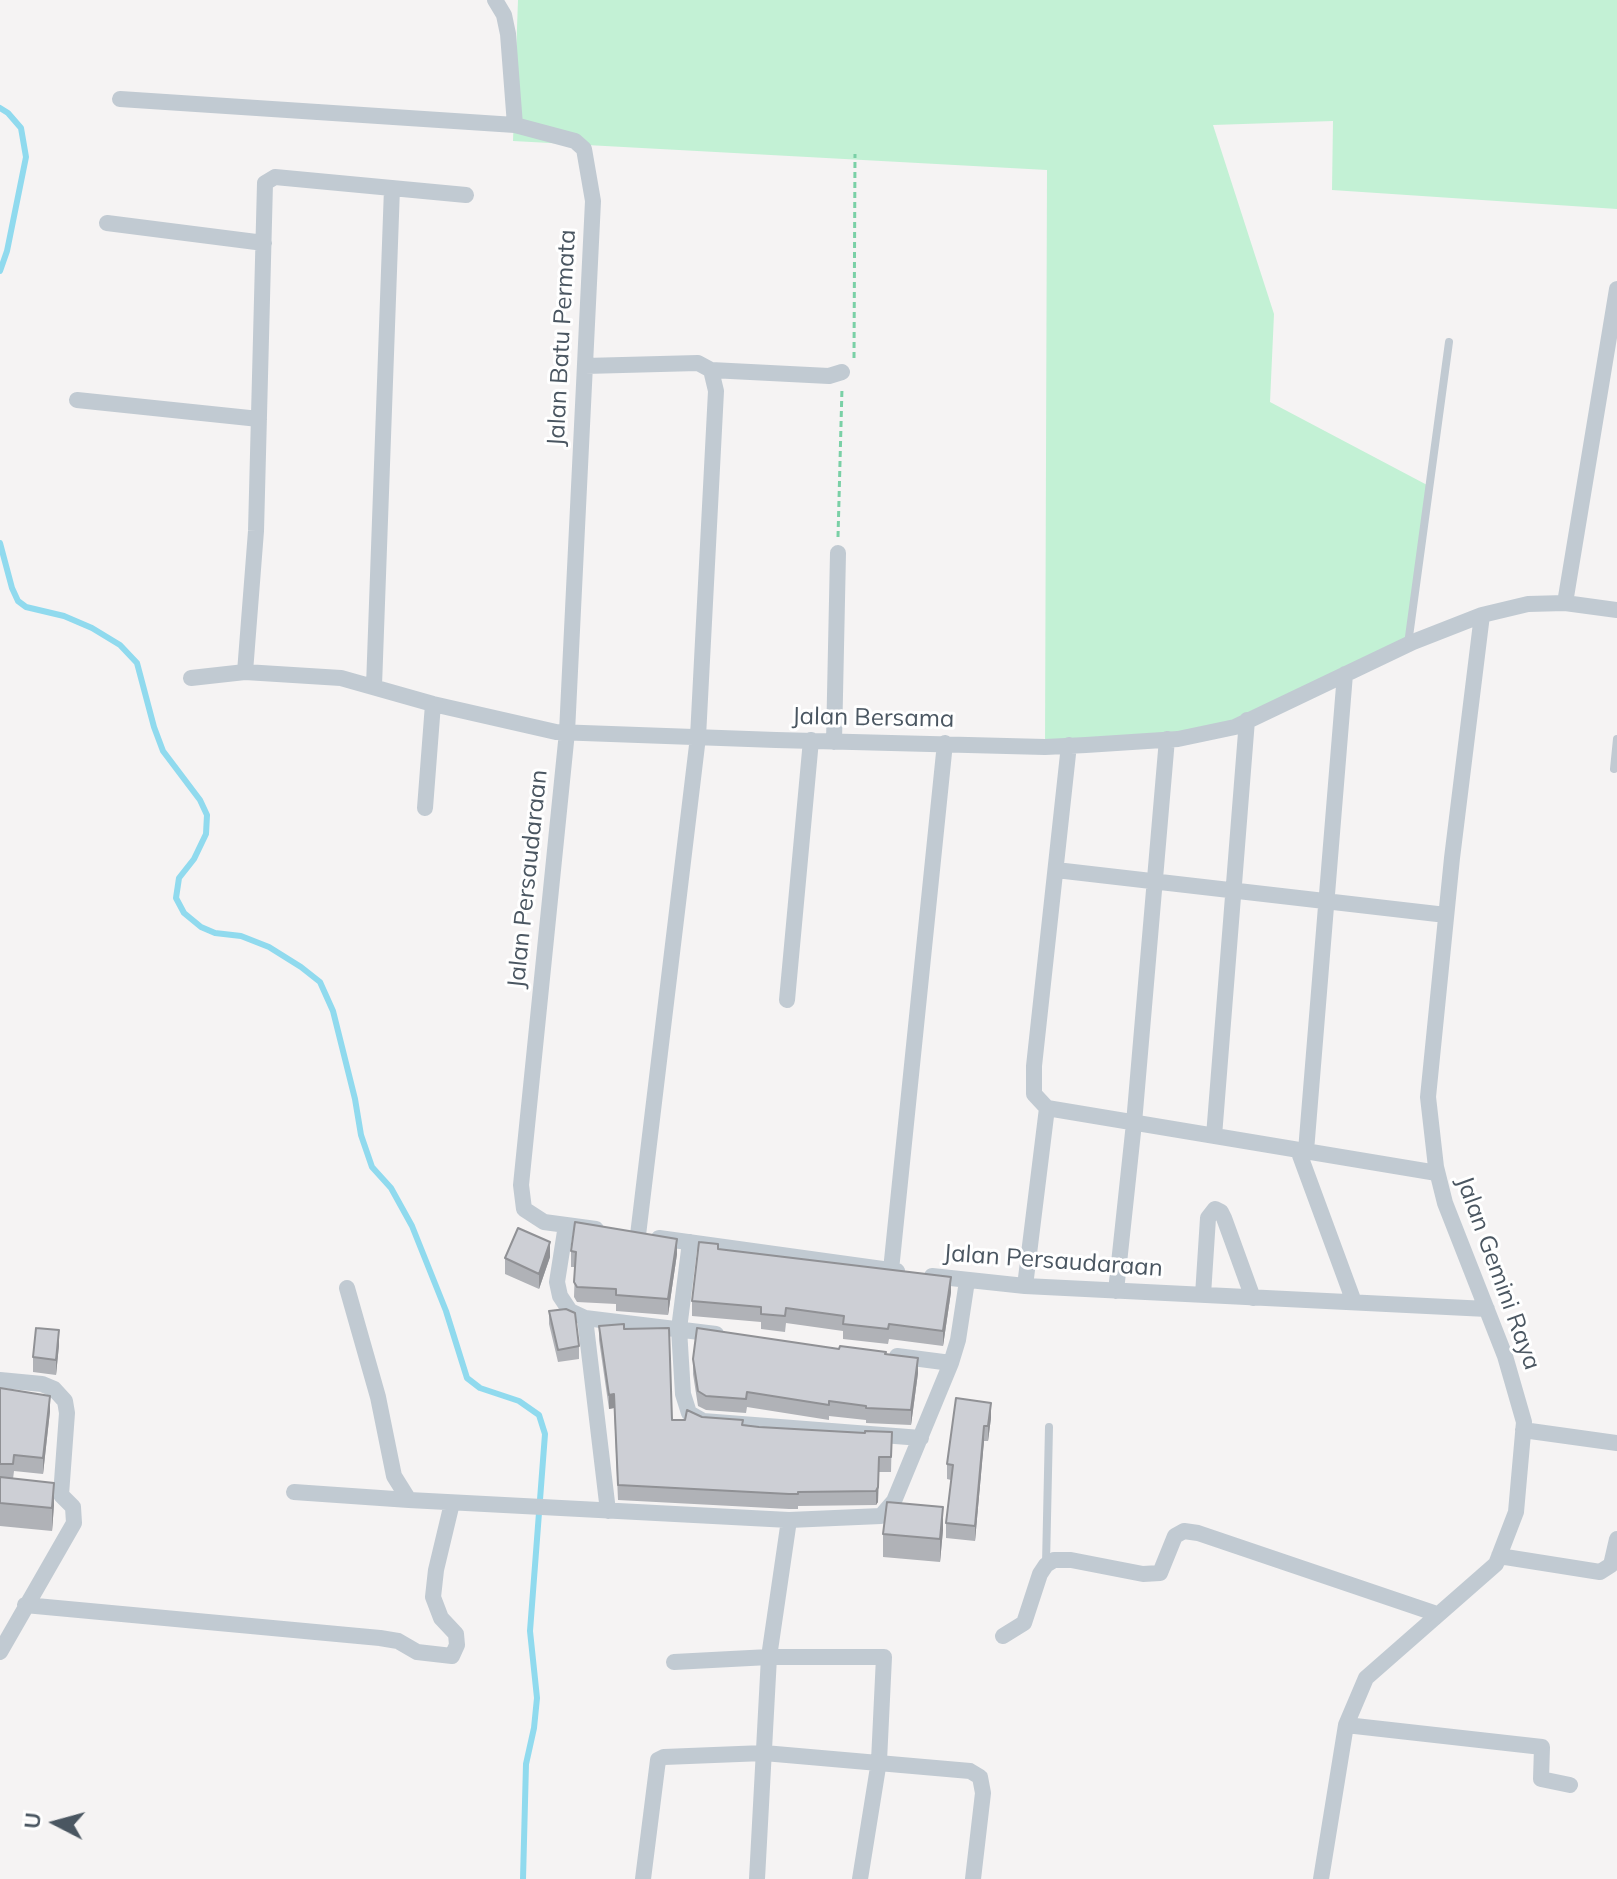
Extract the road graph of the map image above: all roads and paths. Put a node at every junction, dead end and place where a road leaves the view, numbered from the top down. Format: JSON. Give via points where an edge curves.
{"nodes":[{"id":1,"x":495,"y":0,"type":"edge"},
{"id":2,"x":120,"y":99,"type":"dead end"},
{"id":3,"x":515,"y":125,"type":"junction"},
{"id":4,"x":855,"y":154,"type":"dead end"},
{"id":5,"x":392,"y":188,"type":"junction"},
{"id":6,"x":466,"y":195,"type":"dead end"},
{"id":7,"x":107,"y":223,"type":"dead end"},
{"id":8,"x":264,"y":243,"type":"junction"},
{"id":9,"x":1617,"y":289,"type":"edge"},
{"id":10,"x":1449,"y":342,"type":"dead end"},
{"id":11,"x":585,"y":366,"type":"junction"},
{"id":12,"x":711,"y":370,"type":"junction"},
{"id":13,"x":842,"y":372,"type":"junction"},
{"id":14,"x":77,"y":400,"type":"dead end"},
{"id":15,"x":259,"y":419,"type":"junction"},
{"id":16,"x":838,"y":553,"type":"joint"},
{"id":17,"x":1565,"y":603,"type":"junction"},
{"id":18,"x":1617,"y":610,"type":"edge"},
{"id":19,"x":1482,"y":615,"type":"junction"},
{"id":20,"x":1407,"y":645,"type":"junction"},
{"id":21,"x":245,"y":672,"type":"junction"},
{"id":22,"x":1345,"y":674,"type":"junction"},
{"id":23,"x":191,"y":678,"type":"dead end"},
{"id":24,"x":374,"y":686,"type":"junction"},
{"id":25,"x":433,"y":704,"type":"junction"},
{"id":26,"x":1247,"y":720,"type":"junction"},
{"id":27,"x":567,"y":732,"type":"junction"},
{"id":28,"x":698,"y":737,"type":"junction"},
{"id":29,"x":1167,"y":739,"type":"junction"},
{"id":30,"x":1617,"y":739,"type":"edge"},
{"id":31,"x":811,"y":740,"type":"junction"},
{"id":32,"x":834,"y":742,"type":"junction"},
{"id":33,"x":945,"y":743,"type":"junction"},
{"id":34,"x":1069,"y":745,"type":"junction"},
{"id":35,"x":1614,"y":769,"type":"dead end"},
{"id":36,"x":425,"y":808,"type":"dead end"},
{"id":37,"x":1056,"y":870,"type":"junction"},
{"id":38,"x":1155,"y":882,"type":"junction"},
{"id":39,"x":1234,"y":891,"type":"junction"},
{"id":40,"x":1327,"y":902,"type":"junction"},
{"id":41,"x":1446,"y":915,"type":"junction"},
{"id":42,"x":787,"y":1000,"type":"dead end"},
{"id":43,"x":1047,"y":1108,"type":"junction"},
{"id":44,"x":1134,"y":1123,"type":"junction"},
{"id":45,"x":1214,"y":1136,"type":"junction"},
{"id":46,"x":1302,"y":1151,"type":"junction"},
{"id":47,"x":1437,"y":1173,"type":"junction"},
{"id":48,"x":566,"y":1225,"type":"junction"},
{"id":49,"x":624,"y":1233,"type":"junction"},
{"id":50,"x":690,"y":1242,"type":"junction"},
{"id":51,"x":906,"y":1272,"type":"junction"},
{"id":52,"x":967,"y":1281,"type":"junction"},
{"id":53,"x":1025,"y":1286,"type":"junction"},
{"id":54,"x":347,"y":1288,"type":"dead end"},
{"id":55,"x":1116,"y":1291,"type":"junction"},
{"id":56,"x":1203,"y":1295,"type":"junction"},
{"id":57,"x":1253,"y":1298,"type":"junction"},
{"id":58,"x":1354,"y":1302,"type":"junction"},
{"id":59,"x":1487,"y":1309,"type":"junction"},
{"id":60,"x":585,"y":1318,"type":"junction"},
{"id":61,"x":679,"y":1329,"type":"junction"},
{"id":62,"x":740,"y":1337,"type":"edge"},
{"id":63,"x":876,"y":1354,"type":"edge"},
{"id":64,"x":951,"y":1363,"type":"junction"},
{"id":65,"x":0,"y":1380,"type":"edge"},
{"id":66,"x":1049,"y":1427,"type":"dead end"},
{"id":67,"x":1523,"y":1430,"type":"junction"},
{"id":68,"x":921,"y":1438,"type":"junction"},
{"id":69,"x":1617,"y":1443,"type":"edge"},
{"id":70,"x":294,"y":1492,"type":"dead end"},
{"id":71,"x":409,"y":1500,"type":"junction"},
{"id":72,"x":452,"y":1503,"type":"junction"},
{"id":73,"x":608,"y":1511,"type":"junction"},
{"id":74,"x":789,"y":1520,"type":"junction"},
{"id":75,"x":1617,"y":1539,"type":"edge"},
{"id":76,"x":1499,"y":1556,"type":"junction"},
{"id":77,"x":1046,"y":1565,"type":"junction"},
{"id":78,"x":25,"y":1605,"type":"junction"},
{"id":79,"x":1437,"y":1614,"type":"junction"},
{"id":80,"x":6,"y":1628,"type":"edge"},
{"id":81,"x":1003,"y":1636,"type":"dead end"},
{"id":82,"x":0,"y":1652,"type":"edge"},
{"id":83,"x":769,"y":1657,"type":"junction"},
{"id":84,"x":674,"y":1662,"type":"dead end"},
{"id":85,"x":1346,"y":1725,"type":"junction"},
{"id":86,"x":764,"y":1753,"type":"junction"},
{"id":87,"x":879,"y":1761,"type":"junction"},
{"id":88,"x":1570,"y":1785,"type":"dead end"},
{"id":89,"x":643,"y":1879,"type":"edge"},
{"id":90,"x":757,"y":1879,"type":"edge"},
{"id":91,"x":860,"y":1879,"type":"edge"},
{"id":92,"x":973,"y":1879,"type":"edge"},
{"id":93,"x":1321,"y":1879,"type":"edge"}],
"edges":[{"from":1,"to":3,"type":"street","via":[[508,34]]},
{"from":2,"to":3,"type":"street"},
{"from":3,"to":11,"type":"street","name":"Jalan Batu Permata","via":[[575,141],[584,149],[593,201]]},
{"from":4,"to":13,"type":"path","via":[[854,356]]},
{"from":5,"to":6,"type":"street"},
{"from":5,"to":8,"type":"street","via":[[269,178]]},
{"from":5,"to":24,"type":"street"},
{"from":7,"to":8,"type":"street"},
{"from":8,"to":15,"type":"street"},
{"from":9,"to":17,"type":"street"},
{"from":10,"to":20,"type":"lane"},
{"from":11,"to":12,"type":"street","via":[[698,363]]},
{"from":11,"to":27,"type":"street","name":"Jalan Batu Permata"},
{"from":12,"to":13,"type":"street","via":[[829,376]]},
{"from":12,"to":28,"type":"street","via":[[716,391]]},
{"from":13,"to":16,"type":"path"},
{"from":14,"to":15,"type":"street"},
{"from":15,"to":21,"type":"street"},
{"from":16,"to":32,"type":"street"},
{"from":17,"to":18,"type":"street","name":"Jalan Bersama"},
{"from":17,"to":19,"type":"street","name":"Jalan Bersama","via":[[1528,604]]},
{"from":19,"to":20,"type":"street","name":"Jalan Bersama"},
{"from":19,"to":41,"type":"street","name":"Jalan Gemini Raya"},
{"from":20,"to":22,"type":"street","name":"Jalan Bersama"},
{"from":21,"to":23,"type":"street","name":"Jalan Bersama"},
{"from":21,"to":24,"type":"street","name":"Jalan Bersama","via":[[341,678]]},
{"from":22,"to":26,"type":"street","name":"Jalan Bersama"},
{"from":22,"to":40,"type":"street"},
{"from":24,"to":25,"type":"street","name":"Jalan Bersama"},
{"from":25,"to":27,"type":"street","name":"Jalan Bersama"},
{"from":25,"to":36,"type":"street"},
{"from":26,"to":29,"type":"street","name":"Jalan Bersama","via":[[1235,727]]},
{"from":26,"to":39,"type":"street"},
{"from":27,"to":28,"type":"street","name":"Jalan Bersama"},
{"from":27,"to":48,"type":"street","name":"Jalan Persaudaraan","via":[[521,1185],[524,1209],[544,1222]]},
{"from":28,"to":31,"type":"street","name":"Jalan Bersama"},
{"from":28,"to":49,"type":"street"},
{"from":29,"to":34,"type":"street","name":"Jalan Bersama"},
{"from":29,"to":38,"type":"street"},
{"from":30,"to":35,"type":"lane"},
{"from":31,"to":32,"type":"street","name":"Jalan Bersama"},
{"from":31,"to":42,"type":"street"},
{"from":32,"to":33,"type":"street","name":"Jalan Bersama"},
{"from":33,"to":34,"type":"street","name":"Jalan Bersama"},
{"from":33,"to":51,"type":"street"},
{"from":34,"to":37,"type":"street"},
{"from":37,"to":38,"type":"street"},
{"from":37,"to":43,"type":"street","via":[[1033,1089]]},
{"from":38,"to":39,"type":"street"},
{"from":38,"to":44,"type":"street"},
{"from":39,"to":40,"type":"street"},
{"from":39,"to":45,"type":"street"},
{"from":40,"to":41,"type":"street"},
{"from":40,"to":46,"type":"street"},
{"from":41,"to":47,"type":"street","name":"Jalan Gemini Raya","via":[[1428,1097]]},
{"from":43,"to":44,"type":"street"},
{"from":43,"to":53,"type":"street"},
{"from":44,"to":45,"type":"street"},
{"from":44,"to":55,"type":"street"},
{"from":45,"to":46,"type":"street"},
{"from":46,"to":47,"type":"street"},
{"from":46,"to":58,"type":"street"},
{"from":47,"to":59,"type":"street","name":"Jalan Gemini Raya"},
{"from":48,"to":49,"type":"street","name":"Jalan Persaudaraan"},
{"from":48,"to":60,"type":"street","via":[[557,1282],[570,1311]]},
{"from":49,"to":50,"type":"street","name":"Jalan Persaudaraan"},
{"from":50,"to":51,"type":"street","name":"Jalan Persaudaraan"},
{"from":50,"to":61,"type":"street"},
{"from":51,"to":52,"type":"street","name":"Jalan Persaudaraan"},
{"from":52,"to":53,"type":"street","name":"Jalan Persaudaraan"},
{"from":52,"to":64,"type":"street"},
{"from":53,"to":55,"type":"street","name":"Jalan Persaudaraan"},
{"from":54,"to":71,"type":"street","via":[[394,1476]]},
{"from":55,"to":56,"type":"street","name":"Jalan Persaudaraan"},
{"from":56,"to":57,"type":"street","name":"Jalan Persaudaraan"},
{"from":56,"to":57,"type":"street","via":[[1208,1218],[1215,1209],[1224,1218]]},
{"from":57,"to":58,"type":"street","name":"Jalan Persaudaraan"},
{"from":58,"to":59,"type":"street","name":"Jalan Persaudaraan"},
{"from":59,"to":67,"type":"street","name":"Jalan Gemini Raya"},
{"from":60,"to":61,"type":"street"},
{"from":60,"to":73,"type":"street"},
{"from":61,"to":62,"type":"street"},
{"from":61,"to":68,"type":"street","via":[[683,1394],[689,1413],[703,1421]]},
{"from":63,"to":64,"type":"street"},
{"from":64,"to":68,"type":"street"},
{"from":65,"to":78,"type":"street","via":[[54,1389],[67,1413],[53,1494],[73,1507],[74,1523]]},
{"from":66,"to":77,"type":"lane"},
{"from":67,"to":69,"type":"street"},
{"from":67,"to":76,"type":"street","name":"Jalan Gemini Raya","via":[[1516,1512]]},
{"from":68,"to":74,"type":"street","via":[[894,1501],[881,1516]]},
{"from":70,"to":71,"type":"street"},
{"from":71,"to":72,"type":"street"},
{"from":72,"to":73,"type":"street"},
{"from":72,"to":78,"type":"street","via":[[433,1597],[441,1618],[456,1634],[452,1656],[417,1652],[380,1638]]},
{"from":73,"to":74,"type":"street"},
{"from":74,"to":83,"type":"street"},
{"from":75,"to":76,"type":"street","via":[[1611,1565],[1600,1572]]},
{"from":76,"to":79,"type":"street","name":"Jalan Gemini Raya"},
{"from":77,"to":79,"type":"street","via":[[1071,1560],[1160,1573],[1175,1536],[1184,1531]]},
{"from":77,"to":81,"type":"street","via":[[1024,1623]]},
{"from":78,"to":80,"type":"street"},
{"from":79,"to":85,"type":"street","name":"Jalan Gemini Raya","via":[[1366,1678]]},
{"from":80,"to":82,"type":"street"},
{"from":83,"to":84,"type":"street"},
{"from":83,"to":86,"type":"street"},
{"from":83,"to":87,"type":"street","via":[[884,1657]]},
{"from":85,"to":88,"type":"street","via":[[1542,1747],[1541,1779]]},
{"from":85,"to":93,"type":"street","name":"Jalan Gemini Raya"},
{"from":86,"to":87,"type":"street"},
{"from":86,"to":89,"type":"street","via":[[658,1760]]},
{"from":86,"to":90,"type":"street"},
{"from":87,"to":91,"type":"street"},
{"from":87,"to":92,"type":"street","via":[[970,1771],[980,1777],[983,1807]]}]}
